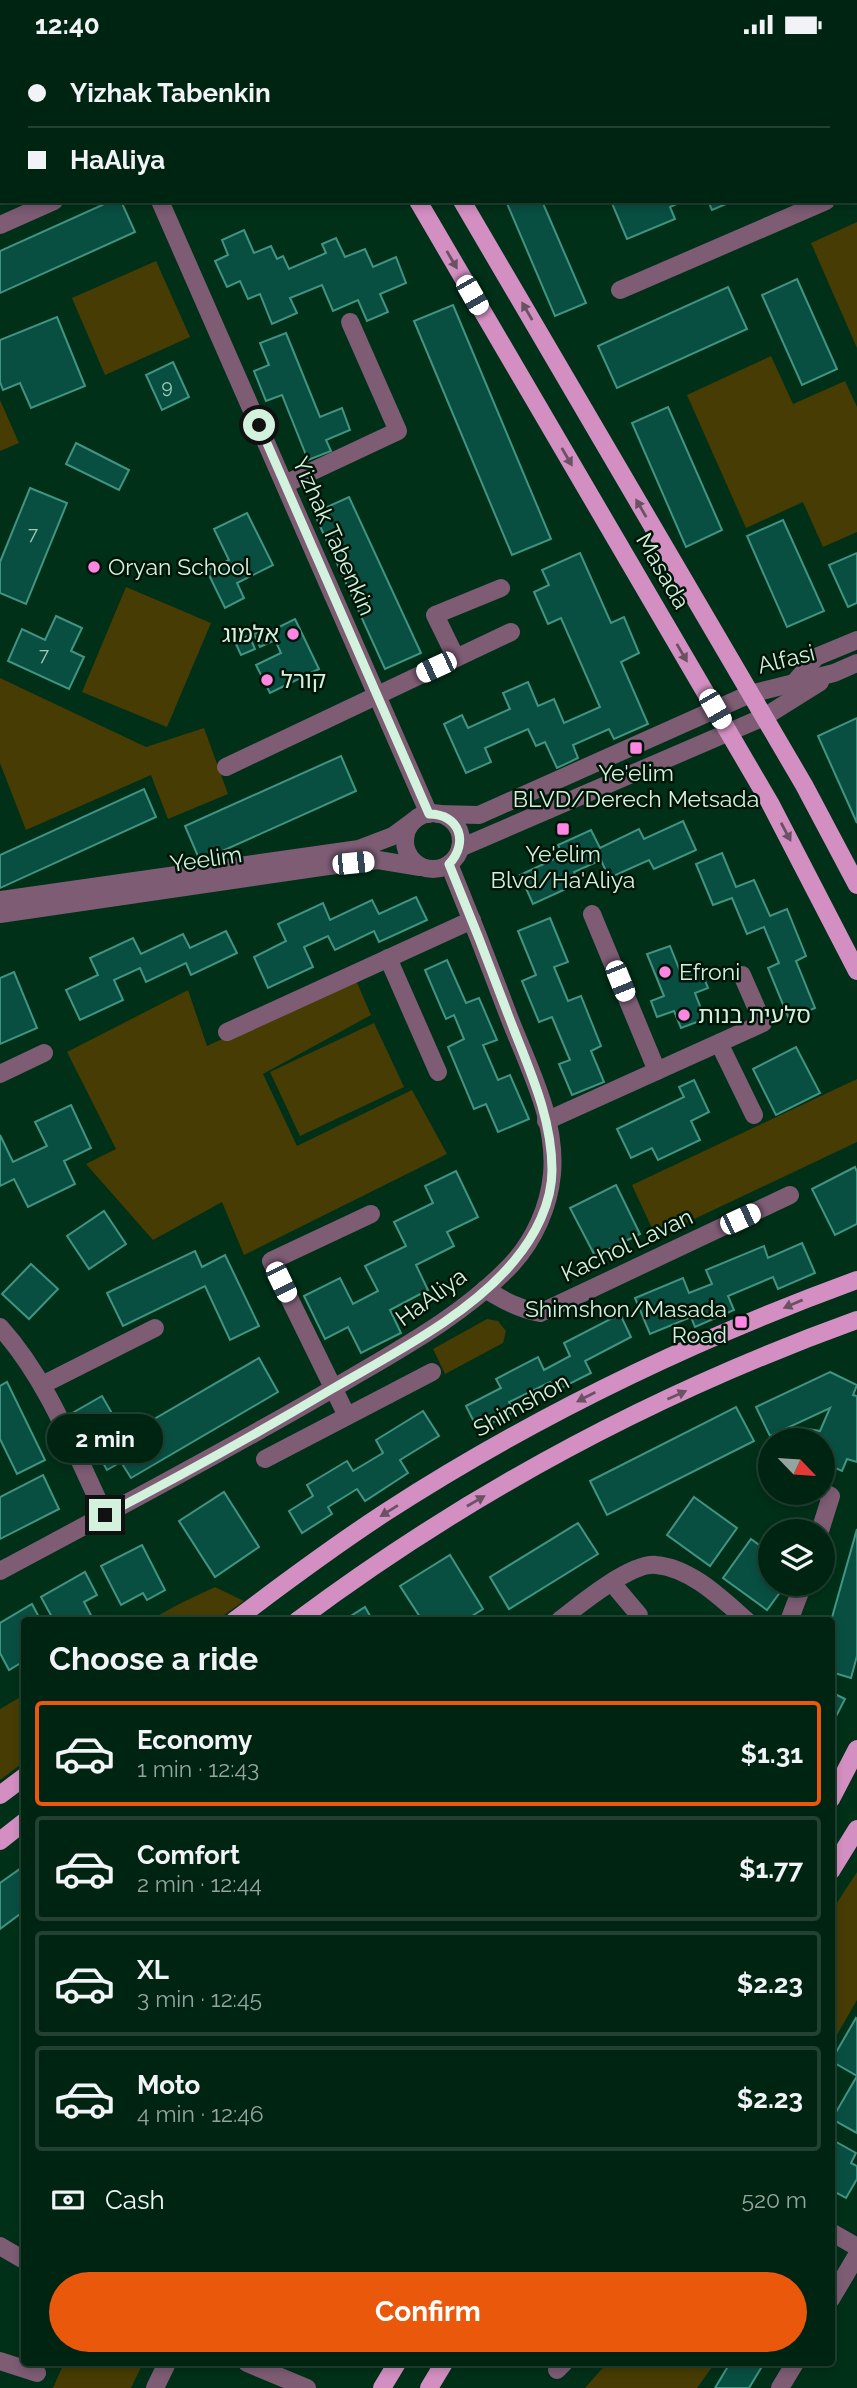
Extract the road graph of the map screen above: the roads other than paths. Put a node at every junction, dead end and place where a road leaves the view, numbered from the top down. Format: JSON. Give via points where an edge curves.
{"nodes":[{"id":1,"x":50,"y":203,"type":"edge"},
{"id":2,"x":161,"y":203,"type":"edge"},
{"id":3,"x":419,"y":203,"type":"edge"},
{"id":4,"x":463,"y":203,"type":"edge"},
{"id":5,"x":821,"y":203,"type":"edge"},
{"id":6,"x":0,"y":225,"type":"edge"},
{"id":7,"x":620,"y":290,"type":"dead end"},
{"id":8,"x":350,"y":322,"type":"dead end"},
{"id":9,"x":285,"y":484,"type":"junction"},
{"id":10,"x":501,"y":588,"type":"dead end"},
{"id":11,"x":511,"y":632,"type":"dead end"},
{"id":12,"x":857,"y":640,"type":"edge"},
{"id":13,"x":456,"y":658,"type":"junction"},
{"id":14,"x":857,"y":663,"type":"edge"},
{"id":15,"x":834,"y":673,"type":"junction"},
{"id":16,"x":795,"y":682,"type":"junction"},
{"id":17,"x":750,"y":694,"type":"junction"},
{"id":18,"x":377,"y":695,"type":"junction"},
{"id":19,"x":715,"y":709,"type":"junction"},
{"id":20,"x":764,"y":717,"type":"junction"},
{"id":21,"x":729,"y":732,"type":"junction"},
{"id":22,"x":226,"y":767,"type":"dead end"},
{"id":23,"x":433,"y":814,"type":"junction"},
{"id":24,"x":412,"y":822,"type":"junction"},
{"id":25,"x":460,"y":848,"type":"junction"},
{"id":26,"x":449,"y":864,"type":"junction"},
{"id":27,"x":420,"y":867,"type":"junction"},
{"id":28,"x":857,"y":885,"type":"edge"},
{"id":29,"x":0,"y":900,"type":"edge"},
{"id":30,"x":0,"y":914,"type":"edge"},
{"id":31,"x":593,"y":914,"type":"dead end"},
{"id":32,"x":472,"y":920,"type":"junction"},
{"id":33,"x":388,"y":958,"type":"junction"},
{"id":34,"x":857,"y":971,"type":"edge"},
{"id":35,"x":742,"y":975,"type":"dead end"},
{"id":36,"x":227,"y":1032,"type":"dead end"},
{"id":37,"x":719,"y":1043,"type":"junction"},
{"id":38,"x":44,"y":1053,"type":"dead end"},
{"id":39,"x":657,"y":1071,"type":"junction"},
{"id":40,"x":438,"y":1072,"type":"dead end"},
{"id":41,"x":0,"y":1074,"type":"edge"},
{"id":42,"x":754,"y":1115,"type":"dead end"},
{"id":43,"x":546,"y":1121,"type":"junction"},
{"id":44,"x":790,"y":1195,"type":"dead end"},
{"id":45,"x":371,"y":1214,"type":"dead end"},
{"id":46,"x":857,"y":1280,"type":"edge"},
{"id":47,"x":485,"y":1289,"type":"junction"},
{"id":48,"x":857,"y":1320,"type":"edge"},
{"id":49,"x":155,"y":1328,"type":"dead end"},
{"id":50,"x":3,"y":1337,"type":"edge"},
{"id":51,"x":432,"y":1372,"type":"dead end"},
{"id":52,"x":41,"y":1385,"type":"junction"},
{"id":53,"x":332,"y":1389,"type":"junction"},
{"id":54,"x":347,"y":1416,"type":"junction"},
{"id":55,"x":265,"y":1459,"type":"dead end"},
{"id":56,"x":105,"y":1515,"type":"junction"},
{"id":57,"x":0,"y":1571,"type":"edge"},
{"id":58,"x":612,"y":1583,"type":"junction"},
{"id":59,"x":798,"y":1596,"type":"edge"},
{"id":60,"x":639,"y":1615,"type":"dead end"},
{"id":61,"x":239,"y":1617,"type":"edge"},
{"id":62,"x":303,"y":1617,"type":"edge"},
{"id":63,"x":565,"y":1617,"type":"edge"},
{"id":64,"x":742,"y":1617,"type":"edge"},
{"id":65,"x":791,"y":1617,"type":"edge"},
{"id":66,"x":857,"y":1749,"type":"edge"},
{"id":67,"x":21,"y":1779,"type":"edge"},
{"id":68,"x":835,"y":1790,"type":"edge"},
{"id":69,"x":0,"y":1795,"type":"edge"},
{"id":70,"x":21,"y":1824,"type":"edge"},
{"id":71,"x":857,"y":1829,"type":"edge"},
{"id":72,"x":0,"y":1840,"type":"edge"},
{"id":73,"x":835,"y":1865,"type":"edge"},
{"id":74,"x":835,"y":2234,"type":"edge"},
{"id":75,"x":0,"y":2246,"type":"edge"},
{"id":76,"x":857,"y":2247,"type":"edge"},
{"id":77,"x":857,"y":2255,"type":"edge"},
{"id":78,"x":21,"y":2258,"type":"edge"},
{"id":79,"x":835,"y":2292,"type":"edge"},
{"id":80,"x":0,"y":2361,"type":"edge"},
{"id":81,"x":166,"y":2366,"type":"edge"},
{"id":82,"x":254,"y":2366,"type":"edge"},
{"id":83,"x":395,"y":2366,"type":"edge"},
{"id":84,"x":442,"y":2366,"type":"edge"},
{"id":85,"x":793,"y":2366,"type":"edge"},
{"id":86,"x":36,"y":2375,"type":"edge"},
{"id":87,"x":155,"y":2388,"type":"edge"},
{"id":88,"x":307,"y":2388,"type":"edge"},
{"id":89,"x":382,"y":2388,"type":"edge"},
{"id":90,"x":429,"y":2388,"type":"edge"},
{"id":91,"x":780,"y":2388,"type":"edge"}],
"edges":[{"from":1,"to":6,"type":"street"},
{"from":2,"to":9,"type":"street","name":"Yizhak Tabenkin"},
{"from":3,"to":19,"type":"main road","name":"Masada","one_way":true},
{"from":17,"to":4,"type":"main road","name":"Masada","one_way":true},
{"from":5,"to":7,"type":"street"},
{"from":8,"to":9,"type":"street","via":[[398,432]]},
{"from":9,"to":18,"type":"street","name":"Yizhak Tabenkin"},
{"from":10,"to":13,"type":"street","via":[[435,615]]},
{"from":11,"to":13,"type":"street"},
{"from":12,"to":16,"type":"street","via":[[816,657]]},
{"from":13,"to":18,"type":"street"},
{"from":14,"to":15,"type":"street","name":"Alfasi"},
{"from":15,"to":16,"type":"street","name":"Alfasi"},
{"from":15,"to":20,"type":"street","name":"Alfasi"},
{"from":16,"to":17,"type":"street","name":"Alfasi"},
{"from":17,"to":19,"type":"street"},
{"from":17,"to":20,"type":"main road","name":"Masada"},
{"from":18,"to":22,"type":"street"},
{"from":18,"to":23,"type":"street","name":"Yizhak Tabenkin"},
{"from":19,"to":21,"type":"main road","name":"Masada"},
{"from":19,"to":23,"type":"street","via":[[479,815]]},
{"from":20,"to":21,"type":"street"},
{"from":20,"to":28,"type":"main road","name":"Masada"},
{"from":21,"to":25,"type":"street"},
{"from":21,"to":34,"type":"main road","name":"Masada","one_way":true,"via":[[771,803]]},
{"from":23,"to":24,"type":"street"},
{"from":23,"to":25,"type":"street","via":[[454,823]]},
{"from":24,"to":27,"type":"street","via":[[405,842],[407,853]]},
{"from":24,"to":29,"type":"street","name":"Yeelim","via":[[393,836],[359,849]]},
{"from":25,"to":26,"type":"street"},
{"from":26,"to":27,"type":"street"},
{"from":26,"to":32,"type":"street","name":"HaAliya"},
{"from":27,"to":30,"type":"street","name":"Yeelim","via":[[378,860]]},
{"from":31,"to":39,"type":"street"},
{"from":32,"to":33,"type":"street"},
{"from":32,"to":43,"type":"street","name":"HaAliya"},
{"from":33,"to":36,"type":"street"},
{"from":33,"to":40,"type":"street"},
{"from":35,"to":37,"type":"street","via":[[763,1023]]},
{"from":37,"to":39,"type":"street"},
{"from":37,"to":42,"type":"street"},
{"from":38,"to":41,"type":"street"},
{"from":39,"to":43,"type":"street"},
{"from":43,"to":47,"type":"street","name":"HaAliya","via":[[552,1172],[540,1221],[513,1263]]},
{"from":44,"to":47,"type":"street","name":"Kachol Lavan","via":[[540,1313],[508,1304]]},
{"from":45,"to":53,"type":"street","via":[[271,1261]]},
{"from":46,"to":61,"type":"main road","name":"Shimshon","one_way":true,"via":[[656,1364],[516,1434],[387,1511]]},
{"from":47,"to":53,"type":"street","name":"HaAliya","via":[[421,1337]]},
{"from":62,"to":48,"type":"main road","one_way":true,"via":[[408,1542],[552,1457],[672,1398]]},
{"from":49,"to":52,"type":"street"},
{"from":50,"to":52,"type":"street","via":[[19,1347]]},
{"from":51,"to":54,"type":"street"},
{"from":52,"to":56,"type":"street"},
{"from":53,"to":54,"type":"street"},
{"from":53,"to":56,"type":"street","name":"HaAliya"},
{"from":54,"to":55,"type":"street"},
{"from":56,"to":57,"type":"street","name":"HaAliya"},
{"from":58,"to":60,"type":"street"},
{"from":58,"to":63,"type":"street"},
{"from":58,"to":64,"type":"street","via":[[630,1571],[654,1564],[700,1583]]},
{"from":59,"to":65,"type":"street"},
{"from":66,"to":68,"type":"main road"},
{"from":67,"to":69,"type":"main road"},
{"from":70,"to":72,"type":"main road"},
{"from":71,"to":73,"type":"main road"},
{"from":74,"to":76,"type":"street"},
{"from":75,"to":78,"type":"street"},
{"from":77,"to":79,"type":"street"},
{"from":80,"to":86,"type":"street"},
{"from":81,"to":87,"type":"street"},
{"from":82,"to":88,"type":"street"},
{"from":83,"to":89,"type":"main road"},
{"from":84,"to":90,"type":"main road"},
{"from":85,"to":91,"type":"street"}]}
